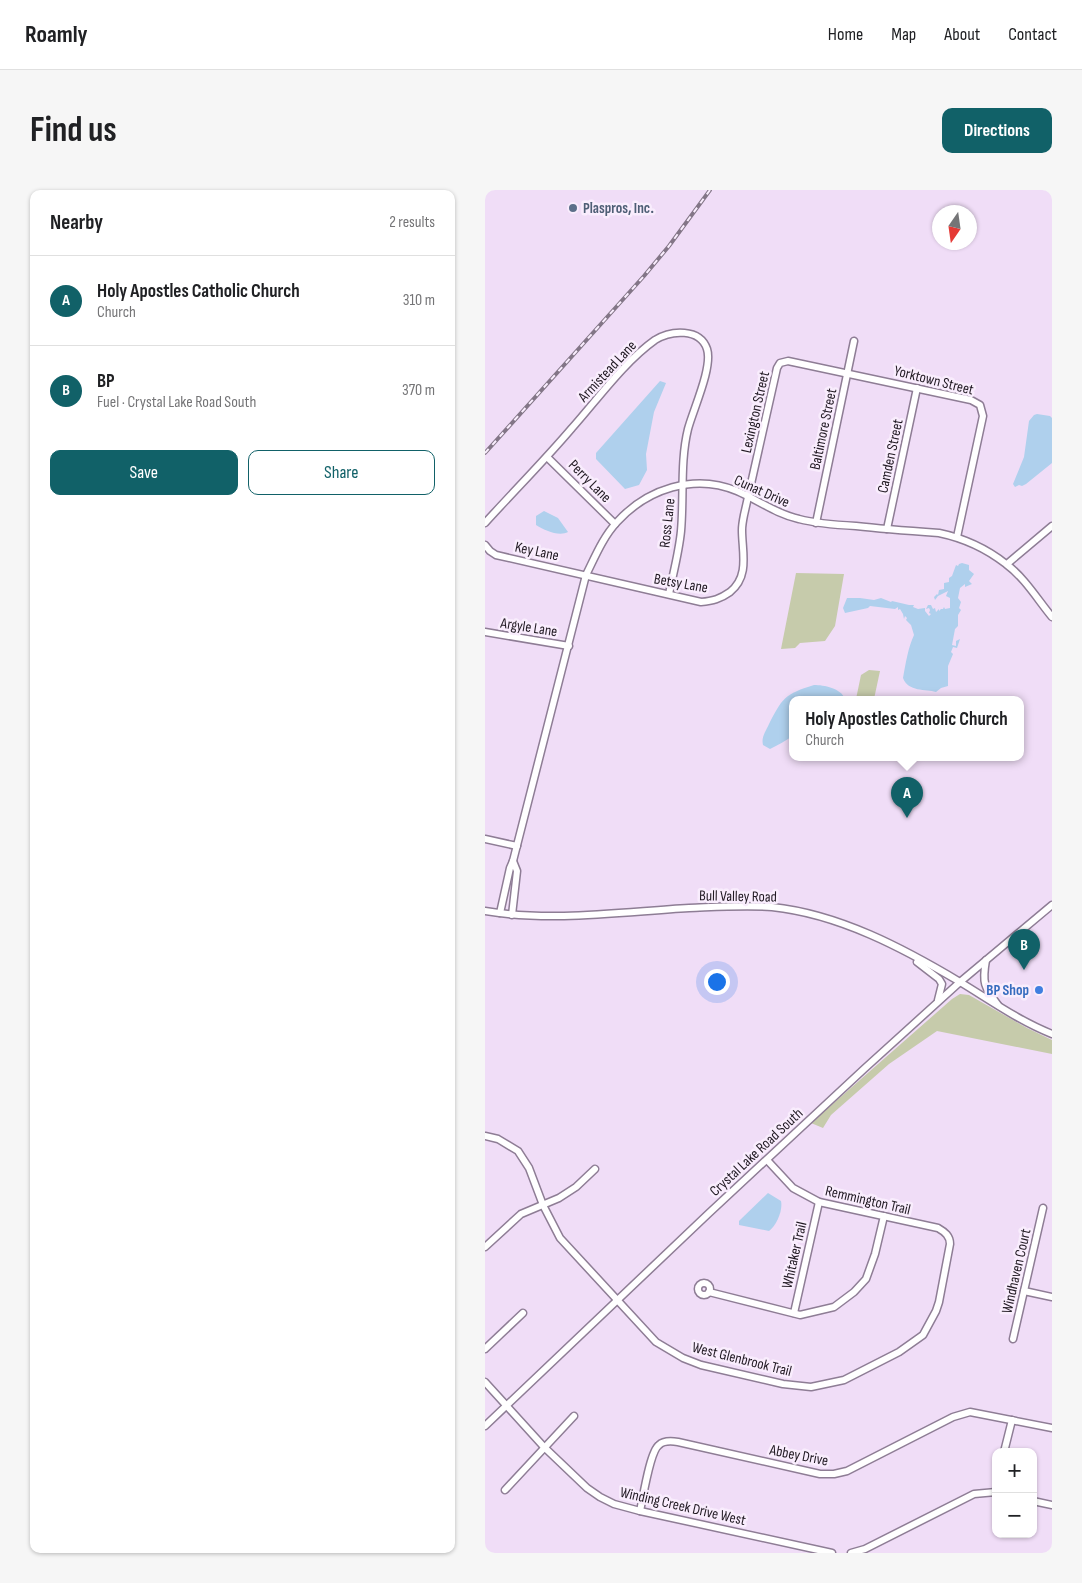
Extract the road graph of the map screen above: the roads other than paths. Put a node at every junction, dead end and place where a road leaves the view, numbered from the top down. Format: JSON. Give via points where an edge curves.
{"nodes":[{"id":1,"x":854,"y":340,"type":"dead end"},
{"id":2,"x":780,"y":363,"type":"joint"},
{"id":3,"x":848,"y":373,"type":"junction"},
{"id":4,"x":917,"y":388,"type":"junction"},
{"id":5,"x":547,"y":457,"type":"junction"},
{"id":6,"x":684,"y":484,"type":"junction"},
{"id":7,"x":749,"y":497,"type":"junction"},
{"id":8,"x":485,"y":523,"type":"edge"},
{"id":9,"x":816,"y":523,"type":"junction"},
{"id":10,"x":615,"y":524,"type":"junction"},
{"id":11,"x":1052,"y":526,"type":"edge"},
{"id":12,"x":887,"y":529,"type":"junction"},
{"id":13,"x":957,"y":537,"type":"junction"},
{"id":14,"x":485,"y":545,"type":"edge"},
{"id":15,"x":1007,"y":564,"type":"junction"},
{"id":16,"x":586,"y":575,"type":"junction"},
{"id":17,"x":669,"y":594,"type":"junction"},
{"id":18,"x":1052,"y":617,"type":"edge"},
{"id":19,"x":485,"y":632,"type":"edge"},
{"id":20,"x":569,"y":646,"type":"junction"},
{"id":21,"x":485,"y":839,"type":"edge"},
{"id":22,"x":517,"y":846,"type":"junction"},
{"id":23,"x":513,"y":861,"type":"junction"},
{"id":24,"x":1052,"y":905,"type":"edge"},
{"id":25,"x":485,"y":911,"type":"edge"},
{"id":26,"x":500,"y":913,"type":"junction"},
{"id":27,"x":512,"y":915,"type":"junction"},
{"id":28,"x":903,"y":950,"type":"junction"},
{"id":29,"x":986,"y":960,"type":"junction"},
{"id":30,"x":960,"y":982,"type":"junction"},
{"id":31,"x":936,"y":1004,"type":"junction"},
{"id":32,"x":1002,"y":1010,"type":"junction"},
{"id":33,"x":1052,"y":1034,"type":"edge"},
{"id":34,"x":485,"y":1136,"type":"edge"},
{"id":35,"x":767,"y":1160,"type":"junction"},
{"id":36,"x":595,"y":1169,"type":"dead end"},
{"id":37,"x":819,"y":1202,"type":"junction"},
{"id":38,"x":543,"y":1205,"type":"junction"},
{"id":39,"x":1043,"y":1208,"type":"dead end"},
{"id":40,"x":884,"y":1216,"type":"junction"},
{"id":41,"x":947,"y":1235,"type":"joint"},
{"id":42,"x":485,"y":1246,"type":"edge"},
{"id":43,"x":1024,"y":1291,"type":"junction"},
{"id":44,"x":709,"y":1292,"type":"dead end"},
{"id":45,"x":1052,"y":1297,"type":"edge"},
{"id":46,"x":619,"y":1300,"type":"junction"},
{"id":47,"x":523,"y":1313,"type":"dead end"},
{"id":48,"x":794,"y":1314,"type":"junction"},
{"id":49,"x":1013,"y":1339,"type":"dead end"},
{"id":50,"x":485,"y":1349,"type":"edge"},
{"id":51,"x":485,"y":1382,"type":"edge"},
{"id":52,"x":507,"y":1405,"type":"junction"},
{"id":53,"x":574,"y":1416,"type":"dead end"},
{"id":54,"x":1012,"y":1420,"type":"junction"},
{"id":55,"x":485,"y":1426,"type":"edge"},
{"id":56,"x":1052,"y":1428,"type":"edge"},
{"id":57,"x":545,"y":1447,"type":"junction"},
{"id":58,"x":1006,"y":1448,"type":"edge"},
{"id":59,"x":505,"y":1490,"type":"dead end"},
{"id":60,"x":992,"y":1492,"type":"edge"},
{"id":61,"x":1037,"y":1502,"type":"edge"},
{"id":62,"x":1052,"y":1505,"type":"edge"},
{"id":63,"x":640,"y":1511,"type":"junction"},
{"id":64,"x":832,"y":1553,"type":"edge"},
{"id":65,"x":851,"y":1553,"type":"edge"}],
"edges":[{"from":1,"to":3,"type":"street","name":"Baltimore Street"},
{"from":2,"to":3,"type":"street","name":"Yorktown Street","via":[[792,361]]},
{"from":2,"to":7,"type":"street","name":"Lexington Street"},
{"from":3,"to":4,"type":"street","name":"Yorktown Street"},
{"from":3,"to":9,"type":"street","name":"Baltimore Street"},
{"from":4,"to":12,"type":"street","name":"Camden Street"},
{"from":4,"to":13,"type":"street","name":"Yorktown Street","via":[[971,400],[983,412]]},
{"from":5,"to":6,"type":"street","name":"Armistead Lane","via":[[647,347],[665,335],[687,333],[700,338],[709,355],[686,441]]},
{"from":5,"to":8,"type":"street"},
{"from":5,"to":10,"type":"street","name":"Perry Lane"},
{"from":6,"to":7,"type":"street","name":"Cunat Drive","via":[[716,485]]},
{"from":6,"to":10,"type":"street","name":"Cunat Drive","via":[[648,497]]},
{"from":6,"to":17,"type":"street","name":"Ross Lane","via":[[681,533]]},
{"from":7,"to":9,"type":"street","name":"Cunat Drive","via":[[789,517]]},
{"from":7,"to":17,"type":"street","name":"Betsy Lane","via":[[742,530],[744,566],[741,579],[732,590],[721,598],[701,602]]},
{"from":9,"to":12,"type":"street","name":"Cunat Drive"},
{"from":10,"to":16,"type":"street","name":"Cunat Drive"},
{"from":11,"to":15,"type":"street"},
{"from":12,"to":13,"type":"street","name":"Cunat Drive"},
{"from":13,"to":15,"type":"street","name":"Cunat Drive"},
{"from":14,"to":16,"type":"street","name":"Key Lane","via":[[496,555]]},
{"from":15,"to":18,"type":"street","name":"Cunat Drive"},
{"from":16,"to":17,"type":"street","name":"Betsy Lane"},
{"from":16,"to":20,"type":"street","name":"Cunat Drive"},
{"from":19,"to":20,"type":"street","name":"Argyle Lane"},
{"from":20,"to":22,"type":"street","name":"Cunat Drive"},
{"from":21,"to":22,"type":"street"},
{"from":22,"to":23,"type":"street","name":"Cunat Drive"},
{"from":23,"to":26,"type":"street","name":"Cunat Drive"},
{"from":23,"to":27,"type":"street","name":"Cunat Drive","via":[[517,871]]},
{"from":24,"to":29,"type":"street","name":"Crystal Lake Road South"},
{"from":25,"to":26,"type":"street","name":"Bull Valley Road"},
{"from":26,"to":27,"type":"street","name":"Bull Valley Road"},
{"from":27,"to":28,"type":"street","name":"Bull Valley Road","via":[[561,916],[723,906],[772,907],[815,916],[866,933]]},
{"from":28,"to":30,"type":"street","name":"Bull Valley Road"},
{"from":28,"to":31,"type":"street","via":[[939,979],[942,988]]},
{"from":29,"to":30,"type":"street","name":"Crystal Lake Road South"},
{"from":29,"to":32,"type":"street","via":[[985,986]]},
{"from":30,"to":31,"type":"street","name":"Crystal Lake Road South"},
{"from":30,"to":32,"type":"street","name":"Bull Valley Road"},
{"from":31,"to":35,"type":"street","name":"Crystal Lake Road South"},
{"from":32,"to":33,"type":"street","name":"Bull Valley Road"},
{"from":34,"to":38,"type":"street","name":"West Glenbrook Trail","via":[[498,1139],[518,1151],[529,1168]]},
{"from":35,"to":37,"type":"street","name":"Remmington Trail","via":[[793,1188]]},
{"from":35,"to":46,"type":"street","name":"Crystal Lake Road South"},
{"from":36,"to":38,"type":"street","via":[[576,1187]]},
{"from":37,"to":40,"type":"street","name":"Remmington Trail"},
{"from":37,"to":48,"type":"street","name":"Whitaker Trail"},
{"from":38,"to":42,"type":"street","via":[[521,1214]]},
{"from":38,"to":46,"type":"street","name":"West Glenbrook Trail","via":[[560,1238]]},
{"from":39,"to":43,"type":"street","name":"Windhaven Court"},
{"from":40,"to":41,"type":"street","name":"Remmington Trail","via":[[938,1228]]},
{"from":40,"to":48,"type":"street","via":[[866,1279],[834,1308]]},
{"from":41,"to":46,"type":"street","name":"West Glenbrook Trail","via":[[950,1244],[939,1302],[923,1335],[899,1352],[844,1380],[811,1387],[783,1384],[683,1358],[656,1342]]},
{"from":43,"to":45,"type":"street"},
{"from":43,"to":49,"type":"street","name":"Windhaven Court"},
{"from":44,"to":48,"type":"street"},
{"from":46,"to":52,"type":"street","name":"Crystal Lake Road South"},
{"from":47,"to":50,"type":"street"},
{"from":51,"to":52,"type":"street","name":"Winding Creek Drive West"},
{"from":52,"to":55,"type":"street","name":"Crystal Lake Road South"},
{"from":52,"to":57,"type":"street","name":"Winding Creek Drive West"},
{"from":53,"to":57,"type":"street"},
{"from":54,"to":56,"type":"street","name":"Abbey Drive"},
{"from":54,"to":58,"type":"street"},
{"from":54,"to":63,"type":"street","name":"Abbey Drive","via":[[969,1412],[847,1471],[833,1474],[820,1474],[668,1441],[658,1445],[653,1454]]},
{"from":57,"to":59,"type":"street"},
{"from":57,"to":63,"type":"street","name":"Winding Creek Drive West","via":[[600,1497]]},
{"from":60,"to":65,"type":"street","via":[[975,1494]]},
{"from":61,"to":62,"type":"street"},
{"from":63,"to":64,"type":"street","name":"Winding Creek Drive West"}]}
